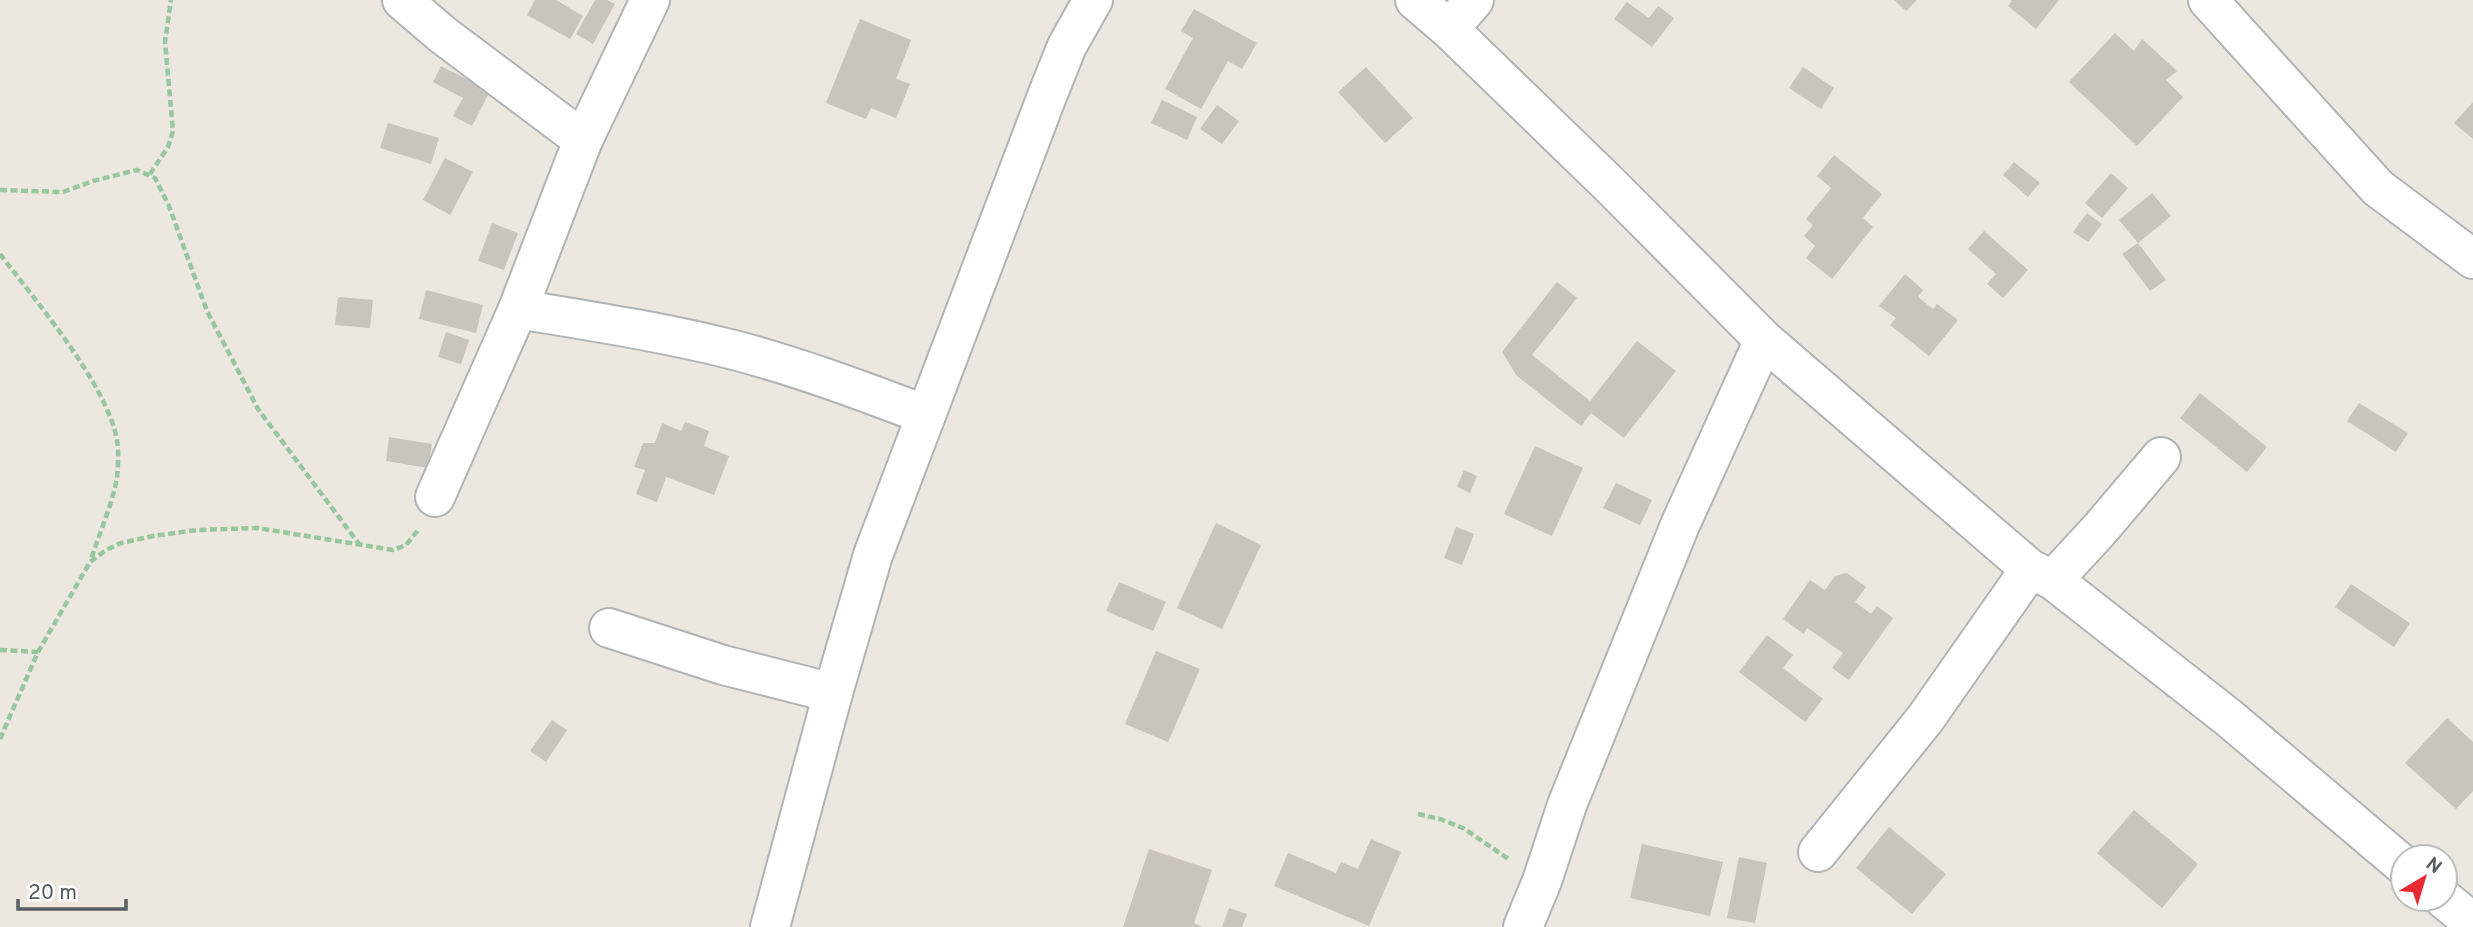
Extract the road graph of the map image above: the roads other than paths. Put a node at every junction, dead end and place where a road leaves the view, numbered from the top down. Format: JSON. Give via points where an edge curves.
{"nodes":[{"id":1,"x":402,"y":0,"type":"edge"},
{"id":2,"x":650,"y":0,"type":"edge"},
{"id":3,"x":1093,"y":0,"type":"edge"},
{"id":4,"x":1415,"y":0,"type":"edge"},
{"id":5,"x":1474,"y":0,"type":"edge"},
{"id":6,"x":2208,"y":0,"type":"edge"},
{"id":7,"x":1449,"y":29,"type":"junction"},
{"id":8,"x":583,"y":140,"type":"junction"},
{"id":9,"x":2473,"y":258,"type":"edge"},
{"id":10,"x":518,"y":309,"type":"junction"},
{"id":11,"x":1764,"y":340,"type":"junction"},
{"id":12,"x":926,"y":415,"type":"junction"},
{"id":13,"x":2161,"y":457,"type":"dead end"},
{"id":14,"x":435,"y":497,"type":"road end"},
{"id":15,"x":2042,"y":575,"type":"junction"},
{"id":16,"x":609,"y":628,"type":"dead end"},
{"id":17,"x":833,"y":693,"type":"junction"},
{"id":18,"x":1818,"y":852,"type":"dead end"},
{"id":19,"x":2389,"y":853,"type":"edge"},
{"id":20,"x":2459,"y":911,"type":"edge"},
{"id":21,"x":2473,"y":923,"type":"edge"},
{"id":22,"x":769,"y":927,"type":"edge"},
{"id":23,"x":1523,"y":927,"type":"edge"}],
"edges":[{"from":1,"to":8,"type":"street"},
{"from":2,"to":8,"type":"street"},
{"from":3,"to":12,"type":"street","via":[[1067,46]]},
{"from":4,"to":7,"type":"street"},
{"from":5,"to":7,"type":"street"},
{"from":6,"to":9,"type":"street","via":[[2378,188]]},
{"from":7,"to":11,"type":"street"},
{"from":8,"to":10,"type":"street"},
{"from":10,"to":12,"type":"street","via":[[733,350],[839,382]]},
{"from":10,"to":14,"type":"street"},
{"from":11,"to":15,"type":"street"},
{"from":11,"to":23,"type":"street","via":[[1681,525],[1566,805]]},
{"from":12,"to":17,"type":"street","via":[[873,555]]},
{"from":13,"to":15,"type":"street","via":[[2101,528]]},
{"from":15,"to":18,"type":"street"},
{"from":15,"to":19,"type":"street","via":[[2229,718]]},
{"from":16,"to":17,"type":"street","via":[[723,665]]},
{"from":17,"to":22,"type":"street"},
{"from":20,"to":21,"type":"street"}]}
